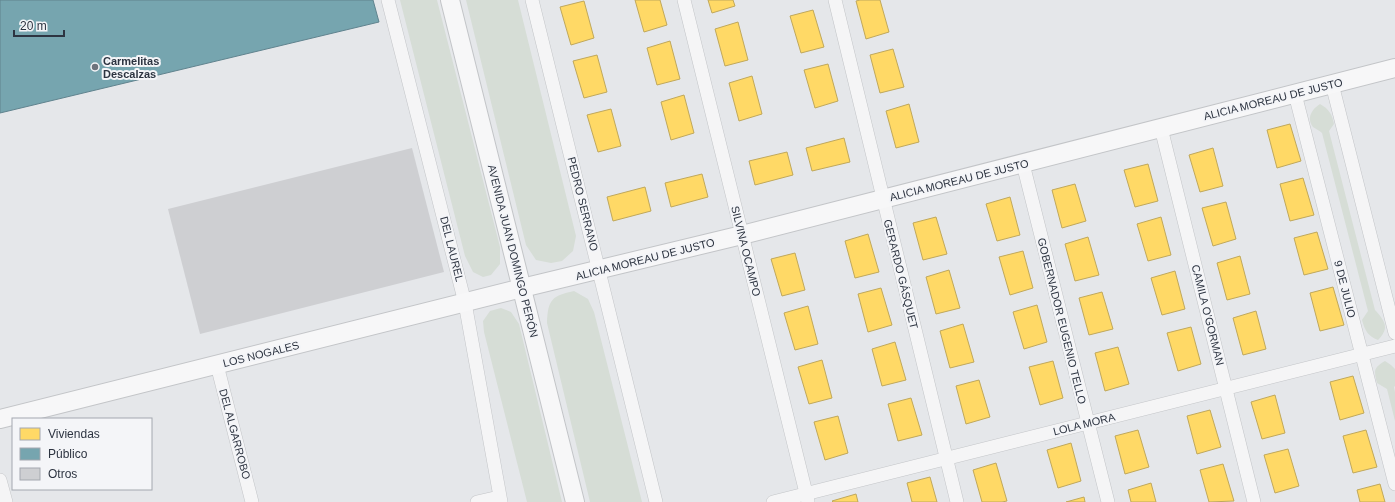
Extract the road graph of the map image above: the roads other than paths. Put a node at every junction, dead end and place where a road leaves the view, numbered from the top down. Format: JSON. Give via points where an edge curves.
{"nodes":[{"id":1,"x":388,"y":0,"type":"edge"},
{"id":2,"x":450,"y":0,"type":"edge"},
{"id":3,"x":532,"y":0,"type":"edge"},
{"id":4,"x":684,"y":0,"type":"edge"},
{"id":5,"x":835,"y":0,"type":"edge"},
{"id":6,"x":1395,"y":68,"type":"edge"},
{"id":7,"x":1332,"y":84,"type":"junction"},
{"id":8,"x":1295,"y":94,"type":"junction"},
{"id":9,"x":1161,"y":128,"type":"junction"},
{"id":10,"x":1022,"y":164,"type":"junction"},
{"id":11,"x":883,"y":199,"type":"junction"},
{"id":12,"x":742,"y":235,"type":"junction"},
{"id":13,"x":599,"y":270,"type":"junction"},
{"id":14,"x":522,"y":288,"type":"junction"},
{"id":15,"x":465,"y":303,"type":"junction"},
{"id":16,"x":1395,"y":333,"type":"edge"},
{"id":17,"x":1395,"y":346,"type":"edge"},
{"id":18,"x":1362,"y":354,"type":"junction"},
{"id":19,"x":217,"y":365,"type":"junction"},
{"id":20,"x":1226,"y":388,"type":"junction"},
{"id":21,"x":0,"y":419,"type":"edge"},
{"id":22,"x":1088,"y":423,"type":"junction"},
{"id":23,"x":946,"y":458,"type":"junction"},
{"id":24,"x":0,"y":480,"type":"edge"},
{"id":25,"x":1395,"y":484,"type":"edge"},
{"id":26,"x":807,"y":498,"type":"edge"},
{"id":27,"x":500,"y":499,"type":"edge"},
{"id":28,"x":6,"y":502,"type":"edge"},
{"id":29,"x":252,"y":502,"type":"edge"},
{"id":30,"x":477,"y":502,"type":"edge"},
{"id":31,"x":575,"y":502,"type":"edge"},
{"id":32,"x":656,"y":502,"type":"edge"},
{"id":33,"x":773,"y":502,"type":"edge"},
{"id":34,"x":957,"y":502,"type":"edge"},
{"id":35,"x":1108,"y":502,"type":"edge"},
{"id":36,"x":1254,"y":502,"type":"edge"}],
"edges":[{"from":1,"to":15,"type":"street","name":"DEL LAUREL"},
{"from":2,"to":14,"type":"street","name":"AVENIDA JUAN DOMINGO PERÓN"},
{"from":3,"to":13,"type":"street","name":"PEDRO SERRANO"},
{"from":4,"to":12,"type":"street","name":"SILVINA OCAMPO"},
{"from":5,"to":11,"type":"street","name":"GERARDO GÁSQUET"},
{"from":6,"to":7,"type":"street","name":"ALICIA MOREAU DE JUSTO"},
{"from":7,"to":8,"type":"street","name":"ALICIA MOREAU DE JUSTO"},
{"from":7,"to":16,"type":"street"},
{"from":8,"to":9,"type":"street","name":"ALICIA MOREAU DE JUSTO"},
{"from":8,"to":18,"type":"street","name":"9 DE JULIO"},
{"from":9,"to":10,"type":"street","name":"ALICIA MOREAU DE JUSTO"},
{"from":9,"to":20,"type":"street","name":"CAMILA O'GORMAN"},
{"from":10,"to":11,"type":"street","name":"ALICIA MOREAU DE JUSTO"},
{"from":10,"to":22,"type":"street","name":"GOBERNADOR EUGENIO TELLO"},
{"from":11,"to":12,"type":"street","name":"ALICIA MOREAU DE JUSTO"},
{"from":11,"to":23,"type":"street","name":"GERARDO GÁSQUET"},
{"from":12,"to":13,"type":"street","name":"ALICIA MOREAU DE JUSTO"},
{"from":12,"to":26,"type":"street","name":"SILVINA OCAMPO"},
{"from":13,"to":14,"type":"street","name":"ALICIA MOREAU DE JUSTO"},
{"from":13,"to":32,"type":"street","name":"PEDRO SERRANO"},
{"from":14,"to":15,"type":"street","name":"LOS NOGALES"},
{"from":14,"to":31,"type":"street","name":"AVENIDA JUAN DOMINGO PERÓN"},
{"from":15,"to":19,"type":"street","name":"LOS NOGALES"},
{"from":15,"to":27,"type":"street","name":"DEL LAUREL"},
{"from":17,"to":18,"type":"street","name":"LOLA MORA"},
{"from":18,"to":20,"type":"street","name":"LOLA MORA"},
{"from":18,"to":25,"type":"street","name":"9 DE JULIO"},
{"from":19,"to":21,"type":"street","name":"LOS NOGALES"},
{"from":19,"to":29,"type":"street","name":"DEL ALGARROBO"},
{"from":20,"to":22,"type":"street","name":"LOLA MORA"},
{"from":20,"to":36,"type":"street","name":"CAMILA O'GORMAN"},
{"from":22,"to":23,"type":"street","name":"LOLA MORA"},
{"from":22,"to":35,"type":"street","name":"GOBERNADOR EUGENIO TELLO"},
{"from":23,"to":26,"type":"street","name":"LOLA MORA"},
{"from":23,"to":34,"type":"street","name":"GERARDO GÁSQUET"},
{"from":24,"to":28,"type":"street"},
{"from":26,"to":33,"type":"street","name":"LOLA MORA"},
{"from":27,"to":30,"type":"street"}]}
